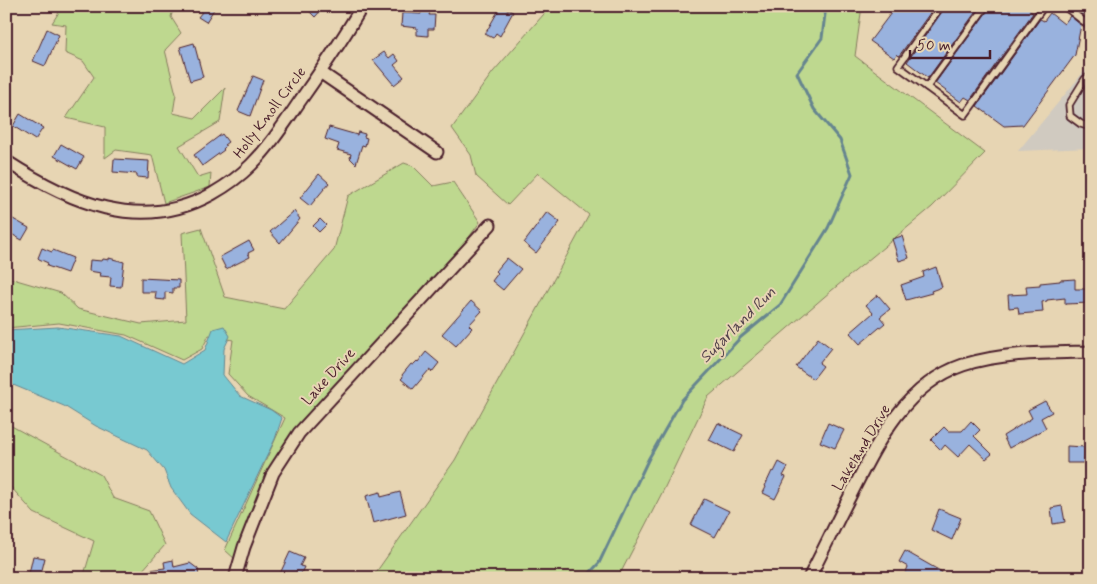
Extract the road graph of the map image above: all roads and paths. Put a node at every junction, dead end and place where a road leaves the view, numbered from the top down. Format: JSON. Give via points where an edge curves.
{"nodes":[{"id":1,"x":362,"y":6,"type":"edge"},
{"id":2,"x":941,"y":6,"type":"edge"},
{"id":3,"x":986,"y":6,"type":"edge"},
{"id":4,"x":1044,"y":6,"type":"edge"},
{"id":5,"x":1064,"y":6,"type":"edge"},
{"id":6,"x":1091,"y":27,"type":"edge"},
{"id":7,"x":320,"y":72,"type":"junction"},
{"id":8,"x":1091,"y":76,"type":"edge"},
{"id":9,"x":927,"y":87,"type":"junction"},
{"id":10,"x":1091,"y":127,"type":"edge"},
{"id":11,"x":437,"y":152,"type":"dead end"},
{"id":12,"x":6,"y":161,"type":"edge"},
{"id":13,"x":490,"y":225,"type":"dead end"},
{"id":14,"x":1091,"y":352,"type":"edge"},
{"id":15,"x":235,"y":578,"type":"edge"},
{"id":16,"x":809,"y":578,"type":"edge"}],
"edges":[{"from":1,"to":7,"type":"street","name":"Holly Knoll Circle"},
{"from":2,"to":9,"type":"lane","via":[[898,66]]},
{"from":3,"to":9,"type":"lane"},
{"from":4,"to":9,"type":"lane","via":[[965,115]]},
{"from":5,"to":6,"type":"lane"},
{"from":7,"to":11,"type":"street"},
{"from":7,"to":12,"type":"street","name":"Holly Knoll Circle","via":[[250,166],[223,188],[186,205],[148,212],[109,210],[46,185]]},
{"from":8,"to":10,"type":"lane","via":[[1085,79],[1069,105],[1070,116]]},
{"from":13,"to":15,"type":"street","name":"Lake Drive","via":[[299,433],[273,473]]},
{"from":14,"to":16,"type":"street","name":"Lakeland Drive","via":[[1014,355],[977,361],[948,372],[922,388],[888,428]]}]}
